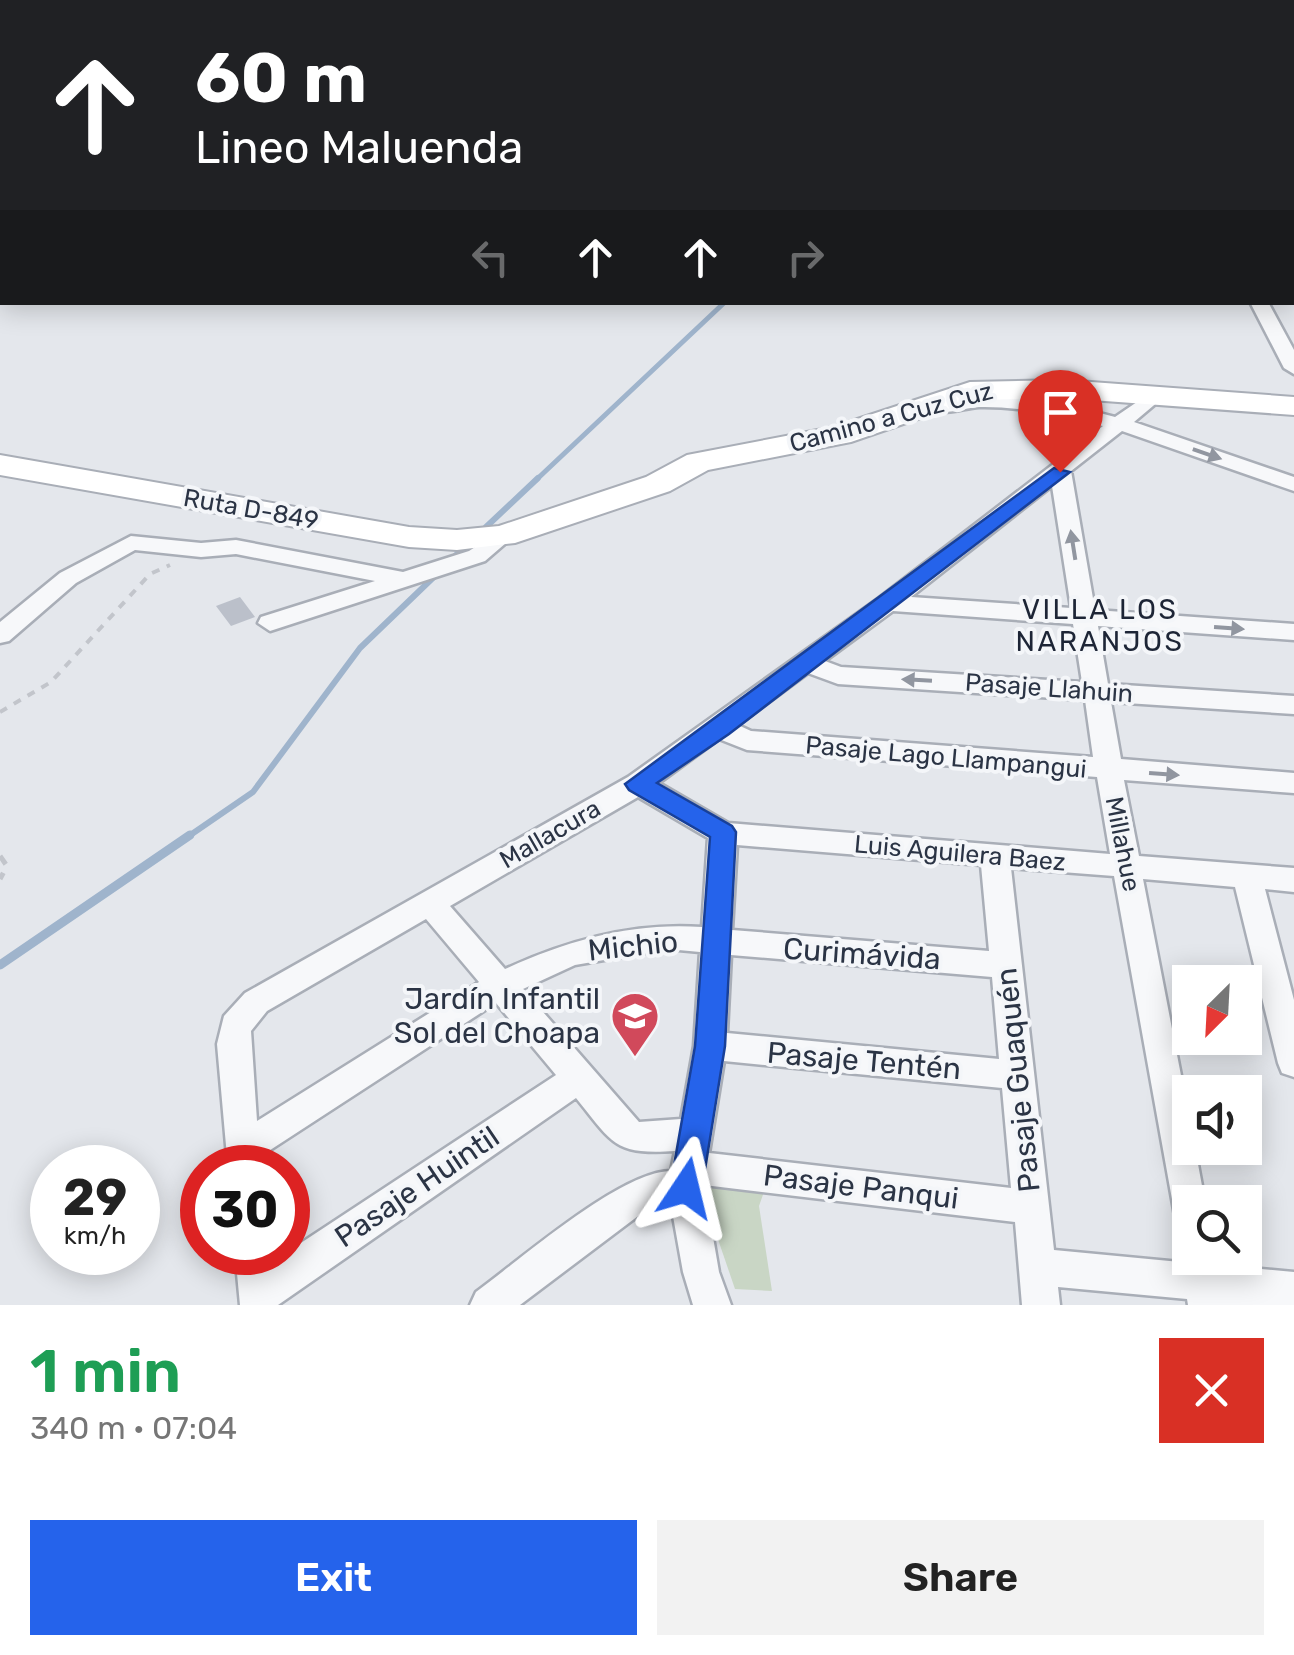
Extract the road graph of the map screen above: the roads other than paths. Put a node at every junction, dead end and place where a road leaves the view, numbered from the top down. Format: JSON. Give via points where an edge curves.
{"nodes":[{"id":1,"x":1262,"y":305,"type":"edge"},
{"id":2,"x":1294,"y":368,"type":"edge"},
{"id":3,"x":1156,"y":395,"type":"junction"},
{"id":4,"x":1294,"y":406,"type":"edge"},
{"id":5,"x":908,"y":412,"type":"junction"},
{"id":6,"x":1119,"y":424,"type":"junction"},
{"id":7,"x":0,"y":465,"type":"edge"},
{"id":8,"x":1060,"y":472,"type":"junction"},
{"id":9,"x":1294,"y":484,"type":"edge"},
{"id":10,"x":503,"y":536,"type":"junction"},
{"id":11,"x":402,"y":579,"type":"junction"},
{"id":12,"x":888,"y":603,"type":"junction"},
{"id":13,"x":1084,"y":618,"type":"junction"},
{"id":14,"x":270,"y":623,"type":"dead end"},
{"id":15,"x":1294,"y":632,"type":"edge"},
{"id":16,"x":0,"y":635,"type":"edge"},
{"id":17,"x":806,"y":664,"type":"junction"},
{"id":18,"x":1097,"y":690,"type":"junction"},
{"id":19,"x":1294,"y":705,"type":"edge"},
{"id":20,"x":720,"y":728,"type":"junction"},
{"id":21,"x":1109,"y":770,"type":"junction"},
{"id":22,"x":1294,"y":783,"type":"edge"},
{"id":23,"x":638,"y":784,"type":"junction"},
{"id":24,"x":723,"y":832,"type":"junction"},
{"id":25,"x":995,"y":856,"type":"junction"},
{"id":26,"x":1128,"y":868,"type":"junction"},
{"id":27,"x":1247,"y":876,"type":"junction"},
{"id":28,"x":1294,"y":880,"type":"edge"},
{"id":29,"x":430,"y":903,"type":"junction"},
{"id":30,"x":718,"y":942,"type":"junction"},
{"id":31,"x":1006,"y":964,"type":"junction"},
{"id":32,"x":498,"y":986,"type":"junction"},
{"id":33,"x":710,"y":1046,"type":"junction"},
{"id":34,"x":1294,"y":1063,"type":"edge"},
{"id":35,"x":1018,"y":1075,"type":"junction"},
{"id":36,"x":578,"y":1079,"type":"junction"},
{"id":37,"x":243,"y":1145,"type":"edge"},
{"id":38,"x":263,"y":1145,"type":"edge"},
{"id":39,"x":691,"y":1163,"type":"junction"},
{"id":40,"x":1185,"y":1185,"type":"edge"},
{"id":41,"x":1031,"y":1207,"type":"junction"},
{"id":42,"x":1038,"y":1267,"type":"junction"},
{"id":43,"x":255,"y":1275,"type":"edge"},
{"id":44,"x":1202,"y":1282,"type":"edge"},
{"id":45,"x":1294,"y":1290,"type":"edge"},
{"id":46,"x":258,"y":1300,"type":"edge"},
{"id":47,"x":488,"y":1305,"type":"edge"},
{"id":48,"x":712,"y":1305,"type":"edge"},
{"id":49,"x":1042,"y":1305,"type":"edge"}],
"edges":[{"from":1,"to":2,"type":"street"},
{"from":3,"to":4,"type":"main road","name":"Camino a Cuz Cuz"},
{"from":3,"to":5,"type":"main road","name":"Camino a Cuz Cuz","via":[[1004,387]]},
{"from":3,"to":6,"type":"street","name":"Mallacura"},
{"from":5,"to":6,"type":"street","via":[[993,400]]},
{"from":5,"to":10,"type":"main road","name":"Camino a Cuz Cuz","via":[[840,434],[698,462],[658,484]]},
{"from":6,"to":8,"type":"street","name":"Mallacura"},
{"from":6,"to":9,"type":"street","one_way":true},
{"from":7,"to":10,"type":"main road","name":"Ruta D-849","via":[[409,536]]},
{"from":8,"to":12,"type":"street","name":"Mallacura"},
{"from":13,"to":8,"type":"street","name":"Millahue","one_way":true},
{"from":10,"to":11,"type":"street","via":[[477,556]]},
{"from":11,"to":14,"type":"street"},
{"from":11,"to":16,"type":"street","via":[[236,547],[132,543],[68,578]]},
{"from":12,"to":13,"type":"street"},
{"from":12,"to":17,"type":"street","name":"Mallacura"},
{"from":13,"to":15,"type":"street","one_way":true},
{"from":13,"to":18,"type":"street","name":"Millahue"},
{"from":18,"to":17,"type":"street","name":"Pasaje Llahuin","one_way":true,"via":[[838,675]]},
{"from":17,"to":20,"type":"street","name":"Mallacura"},
{"from":18,"to":19,"type":"street","name":"Pasaje Llahuin"},
{"from":18,"to":21,"type":"street","name":"Millahue"},
{"from":20,"to":21,"type":"street","name":"Pasaje Lago Llampangui","via":[[747,740]]},
{"from":20,"to":23,"type":"street","name":"Mallacura"},
{"from":21,"to":22,"type":"street","name":"Pasaje Lago Llampangui","one_way":true},
{"from":21,"to":26,"type":"street","name":"Millahue"},
{"from":23,"to":24,"type":"street","name":"Luis Aguilera Baez"},
{"from":23,"to":29,"type":"street","name":"Mallacura"},
{"from":24,"to":25,"type":"street","name":"Luis Aguilera Baez"},
{"from":24,"to":30,"type":"street"},
{"from":25,"to":26,"type":"street","name":"Luis Aguilera Baez"},
{"from":25,"to":31,"type":"street","name":"Pasaje Guaquén"},
{"from":26,"to":27,"type":"street","name":"Luis Aguilera Baez"},
{"from":26,"to":40,"type":"street","name":"Millahue"},
{"from":27,"to":28,"type":"street","name":"Luis Aguilera Baez"},
{"from":27,"to":34,"type":"street"},
{"from":29,"to":32,"type":"street"},
{"from":29,"to":37,"type":"street","name":"Mallacura","via":[[256,1002],[235,1026]]},
{"from":30,"to":31,"type":"street","name":"Curimávida"},
{"from":30,"to":32,"type":"street","name":"Michio","via":[[628,940],[570,953]]},
{"from":30,"to":33,"type":"street"},
{"from":31,"to":35,"type":"street","name":"Pasaje Guaquén"},
{"from":32,"to":36,"type":"street"},
{"from":32,"to":38,"type":"street","name":"Michio"},
{"from":33,"to":35,"type":"street","name":"Pasaje Tentén"},
{"from":33,"to":39,"type":"street"},
{"from":35,"to":41,"type":"street","name":"Pasaje Guaquén"},
{"from":36,"to":39,"type":"street","via":[[632,1136]]},
{"from":36,"to":46,"type":"street","name":"Pasaje Huintil"},
{"from":39,"to":41,"type":"street","name":"Pasaje Panqui"},
{"from":39,"to":47,"type":"street"},
{"from":39,"to":48,"type":"street","via":[[700,1272]]},
{"from":41,"to":42,"type":"street","name":"Pasaje Guaquén"},
{"from":42,"to":44,"type":"street"},
{"from":42,"to":49,"type":"street","name":"Pasaje Guaquén"},
{"from":43,"to":46,"type":"street"},
{"from":44,"to":45,"type":"street"}]}
